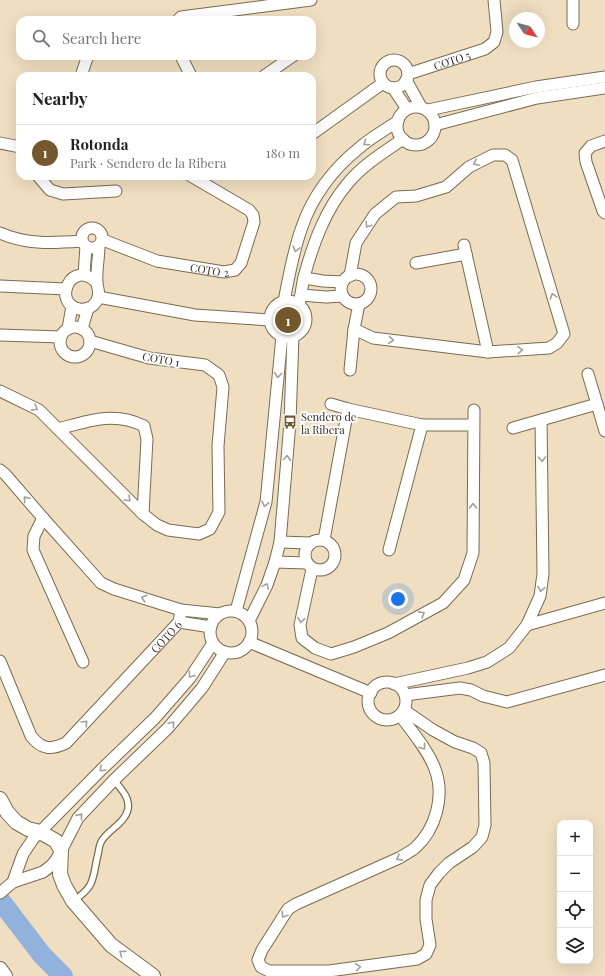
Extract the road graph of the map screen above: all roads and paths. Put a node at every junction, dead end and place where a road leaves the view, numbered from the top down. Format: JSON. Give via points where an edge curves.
{"nodes":[{"id":1,"x":311,"y":0,"type":"edge"},
{"id":2,"x":494,"y":0,"type":"edge"},
{"id":3,"x":573,"y":0,"type":"edge"},
{"id":4,"x":189,"y":16,"type":"edge"},
{"id":5,"x":573,"y":24,"type":"dead end"},
{"id":6,"x":86,"y":60,"type":"edge"},
{"id":7,"x":183,"y":60,"type":"edge"},
{"id":8,"x":287,"y":60,"type":"edge"},
{"id":9,"x":82,"y":72,"type":"edge"},
{"id":10,"x":189,"y":72,"type":"edge"},
{"id":11,"x":270,"y":72,"type":"edge"},
{"id":12,"x":407,"y":77,"type":"junction"},
{"id":13,"x":605,"y":77,"type":"edge"},
{"id":14,"x":388,"y":85,"type":"junction"},
{"id":15,"x":605,"y":88,"type":"edge"},
{"id":16,"x":424,"y":108,"type":"junction"},
{"id":17,"x":407,"y":109,"type":"junction"},
{"id":18,"x":398,"y":121,"type":"junction"},
{"id":19,"x":435,"y":125,"type":"junction"},
{"id":20,"x":316,"y":131,"type":"edge"},
{"id":21,"x":403,"y":139,"type":"junction"},
{"id":22,"x":605,"y":141,"type":"edge"},
{"id":23,"x":0,"y":143,"type":"edge"},
{"id":24,"x":16,"y":146,"type":"edge"},
{"id":25,"x":41,"y":180,"type":"edge"},
{"id":26,"x":198,"y":180,"type":"edge"},
{"id":27,"x":116,"y":191,"type":"dead end"},
{"id":28,"x":605,"y":213,"type":"edge"},
{"id":29,"x":0,"y":233,"type":"edge"},
{"id":30,"x":101,"y":243,"type":"junction"},
{"id":31,"x":84,"y":244,"type":"junction"},
{"id":32,"x":416,"y":263,"type":"dead end"},
{"id":33,"x":84,"y":275,"type":"junction"},
{"id":34,"x":304,"y":278,"type":"junction"},
{"id":35,"x":347,"y":279,"type":"junction"},
{"id":36,"x":97,"y":283,"type":"junction"},
{"id":37,"x":0,"y":286,"type":"edge"},
{"id":38,"x":66,"y":289,"type":"junction"},
{"id":39,"x":343,"y":296,"type":"junction"},
{"id":40,"x":98,"y":297,"type":"junction"},
{"id":41,"x":300,"y":300,"type":"junction"},
{"id":42,"x":284,"y":302,"type":"junction"},
{"id":43,"x":359,"y":304,"type":"junction"},
{"id":44,"x":72,"y":306,"type":"junction"},
{"id":45,"x":88,"y":308,"type":"junction"},
{"id":46,"x":270,"y":320,"type":"junction"},
{"id":47,"x":82,"y":329,"type":"junction"},
{"id":48,"x":354,"y":329,"type":"junction"},
{"id":49,"x":64,"y":333,"type":"junction"},
{"id":50,"x":0,"y":335,"type":"edge"},
{"id":51,"x":282,"y":336,"type":"junction"},
{"id":52,"x":293,"y":336,"type":"junction"},
{"id":53,"x":90,"y":341,"type":"junction"},
{"id":54,"x":488,"y":352,"type":"junction"},
{"id":55,"x":350,"y":370,"type":"dead end"},
{"id":56,"x":588,"y":374,"type":"dead end"},
{"id":57,"x":0,"y":391,"type":"edge"},
{"id":58,"x":331,"y":404,"type":"dead end"},
{"id":59,"x":597,"y":404,"type":"junction"},
{"id":60,"x":348,"y":409,"type":"junction"},
{"id":61,"x":474,"y":410,"type":"dead end"},
{"id":62,"x":541,"y":420,"type":"junction"},
{"id":63,"x":422,"y":425,"type":"junction"},
{"id":64,"x":473,"y":425,"type":"junction"},
{"id":65,"x":513,"y":428,"type":"dead end"},
{"id":66,"x":58,"y":429,"type":"junction"},
{"id":67,"x":605,"y":431,"type":"edge"},
{"id":68,"x":0,"y":470,"type":"edge"},
{"id":69,"x":143,"y":514,"type":"junction"},
{"id":70,"x":43,"y":518,"type":"junction"},
{"id":71,"x":324,"y":540,"type":"junction"},
{"id":72,"x":280,"y":542,"type":"junction"},
{"id":73,"x":310,"y":543,"type":"junction"},
{"id":74,"x":389,"y":550,"type":"dead end"},
{"id":75,"x":275,"y":562,"type":"junction"},
{"id":76,"x":309,"y":566,"type":"junction"},
{"id":77,"x":605,"y":603,"type":"edge"},
{"id":78,"x":181,"y":610,"type":"junction"},
{"id":79,"x":236,"y":611,"type":"junction"},
{"id":80,"x":220,"y":614,"type":"junction"},
{"id":81,"x":249,"y":621,"type":"junction"},
{"id":82,"x":179,"y":622,"type":"junction"},
{"id":83,"x":527,"y":625,"type":"junction"},
{"id":84,"x":210,"y":626,"type":"junction"},
{"id":85,"x":249,"y":642,"type":"junction"},
{"id":86,"x":213,"y":643,"type":"junction"},
{"id":87,"x":226,"y":652,"type":"junction"},
{"id":88,"x":0,"y":661,"type":"edge"},
{"id":89,"x":83,"y":662,"type":"dead end"},
{"id":90,"x":468,"y":668,"type":"junction"},
{"id":91,"x":605,"y":676,"type":"edge"},
{"id":92,"x":394,"y":684,"type":"junction"},
{"id":93,"x":471,"y":690,"type":"junction"},
{"id":94,"x":371,"y":693,"type":"junction"},
{"id":95,"x":405,"y":695,"type":"junction"},
{"id":96,"x":402,"y":713,"type":"junction"},
{"id":97,"x":114,"y":780,"type":"junction"},
{"id":98,"x":0,"y":799,"type":"edge"},
{"id":99,"x":40,"y":832,"type":"junction"},
{"id":100,"x":61,"y":850,"type":"junction"},
{"id":101,"x":14,"y":882,"type":"junction"},
{"id":102,"x":0,"y":893,"type":"edge"},
{"id":103,"x":72,"y":901,"type":"junction"},
{"id":104,"x":0,"y":969,"type":"edge"},
{"id":105,"x":5,"y":976,"type":"edge"},
{"id":106,"x":153,"y":976,"type":"edge"}],
"edges":[{"from":1,"to":4,"type":"street"},
{"from":2,"to":12,"type":"street","name":"COTO 5","via":[[497,32],[494,42],[485,48]]},
{"from":3,"to":5,"type":"street"},
{"from":6,"to":9,"type":"street"},
{"from":7,"to":10,"type":"street"},
{"from":8,"to":11,"type":"street"},
{"from":12,"to":14,"type":"street","via":[[398,87]]},
{"from":12,"to":14,"type":"street","via":[[405,65],[392,60],[383,64],[380,69],[381,79]]},
{"from":12,"to":16,"type":"street"},
{"from":13,"to":16,"type":"street"},
{"from":14,"to":17,"type":"street"},
{"from":14,"to":20,"type":"street"},
{"from":15,"to":19,"type":"street","via":[[537,98]]},
{"from":16,"to":17,"type":"street"},
{"from":16,"to":19,"type":"street","via":[[434,119]]},
{"from":17,"to":18,"type":"street"},
{"from":18,"to":21,"type":"street","via":[[398,131]]},
{"from":18,"to":42,"type":"street","one_way":true,"via":[[358,149],[335,171],[317,195],[302,227]]},
{"from":19,"to":21,"type":"street","via":[[434,132],[426,142],[414,144]]},
{"from":21,"to":34,"type":"street","via":[[369,163],[348,183],[333,203],[319,231]]},
{"from":22,"to":28,"type":"street","via":[[591,146],[585,152],[586,162]]},
{"from":23,"to":24,"type":"street"},
{"from":25,"to":27,"type":"street","via":[[50,190],[63,194]]},
{"from":26,"to":30,"type":"street","name":"COTO 2","via":[[253,214],[254,222],[241,263],[235,270],[224,272],[157,261]]},
{"from":29,"to":31,"type":"street","via":[[12,238],[46,244]]},
{"from":30,"to":31,"type":"street","via":[[91,248]]},
{"from":30,"to":31,"type":"street","via":[[100,230],[90,227],[83,234]]},
{"from":30,"to":36,"type":"street"},
{"from":31,"to":33,"type":"street"},
{"from":32,"to":54,"type":"street","via":[[465,249]]},
{"from":33,"to":36,"type":"street"},
{"from":33,"to":38,"type":"street","via":[[69,281]]},
{"from":34,"to":35,"type":"street","via":[[323,281]]},
{"from":34,"to":41,"type":"street"},
{"from":35,"to":39,"type":"street","via":[[342,289]]},
{"from":35,"to":43,"type":"street","via":[[355,274],[364,276],[370,284],[368,298]]},
{"from":54,"to":35,"type":"street","one_way":true,"via":[[549,348],[564,334],[512,160],[505,155],[493,155],[469,167],[446,187],[416,196],[396,197],[375,214],[356,243]]},
{"from":36,"to":40,"type":"street"},
{"from":37,"to":38,"type":"street"},
{"from":38,"to":44,"type":"street","via":[[66,298]]},
{"from":39,"to":41,"type":"street"},
{"from":39,"to":43,"type":"street","via":[[350,303]]},
{"from":40,"to":45,"type":"street","via":[[95,304]]},
{"from":40,"to":46,"type":"street","via":[[194,315]]},
{"from":41,"to":42,"type":"street"},
{"from":41,"to":52,"type":"street","via":[[305,314],[305,324],[298,334]]},
{"from":42,"to":46,"type":"street","via":[[275,306]]},
{"from":43,"to":48,"type":"street"},
{"from":44,"to":45,"type":"street"},
{"from":44,"to":49,"type":"street"},
{"from":45,"to":47,"type":"street"},
{"from":46,"to":51,"type":"street","via":[[274,330]]},
{"from":47,"to":49,"type":"street","via":[[72,327]]},
{"from":47,"to":53,"type":"street"},
{"from":48,"to":54,"type":"street","one_way":true,"via":[[373,338]]},
{"from":48,"to":55,"type":"street"},
{"from":49,"to":50,"type":"street"},
{"from":49,"to":53,"type":"street","via":[[60,347],[62,352],[71,357],[76,358],[84,354]]},
{"from":51,"to":52,"type":"street"},
{"from":51,"to":79,"type":"street","one_way":true,"via":[[266,502]]},
{"from":72,"to":52,"type":"street","one_way":true,"via":[[290,422]]},
{"from":53,"to":69,"type":"street","name":"COTO 1","via":[[150,358],[205,365],[219,375],[223,387],[218,446],[219,512],[210,529],[199,534],[168,530]]},
{"from":56,"to":59,"type":"street"},
{"from":57,"to":66,"type":"street","one_way":true,"via":[[39,410]]},
{"from":58,"to":60,"type":"street"},
{"from":59,"to":62,"type":"street"},
{"from":59,"to":67,"type":"street"},
{"from":60,"to":63,"type":"street"},
{"from":60,"to":71,"type":"street"},
{"from":61,"to":64,"type":"street"},
{"from":62,"to":65,"type":"street"},
{"from":62,"to":83,"type":"street","one_way":true,"via":[[543,574],[540,596]]},
{"from":63,"to":64,"type":"street"},
{"from":63,"to":74,"type":"street"},
{"from":76,"to":64,"type":"street","one_way":true,"via":[[300,625],[302,638],[315,648],[331,654],[388,633],[443,602],[464,580],[473,554]]},
{"from":66,"to":69,"type":"street","one_way":true},
{"from":66,"to":69,"type":"street","via":[[111,417],[134,421],[144,426],[147,439]]},
{"from":70,"to":68,"type":"street","name":"COTO 6","one_way":true},
{"from":78,"to":70,"type":"street","name":"COTO 6","one_way":true,"via":[[114,589],[101,582]]},
{"from":70,"to":89,"type":"street","via":[[34,536],[33,550]]},
{"from":71,"to":73,"type":"street"},
{"from":71,"to":76,"type":"street","via":[[335,550],[332,564],[327,569],[319,571]]},
{"from":72,"to":73,"type":"street"},
{"from":72,"to":75,"type":"street"},
{"from":73,"to":76,"type":"street","via":[[306,552]]},
{"from":75,"to":76,"type":"street"},
{"from":81,"to":75,"type":"street","one_way":true},
{"from":77,"to":83,"type":"street"},
{"from":78,"to":80,"type":"street"},
{"from":78,"to":82,"type":"street","name":"COTO 6"},
{"from":79,"to":80,"type":"street"},
{"from":79,"to":81,"type":"street"},
{"from":80,"to":84,"type":"street"},
{"from":81,"to":85,"type":"street","via":[[252,632]]},
{"from":82,"to":84,"type":"street"},
{"from":88,"to":82,"type":"street","name":"COTO 6","one_way":true,"via":[[31,736],[36,743],[55,748],[66,743]]},
{"from":83,"to":90,"type":"street","via":[[509,648],[487,662]]},
{"from":84,"to":86,"type":"street"},
{"from":85,"to":87,"type":"street","via":[[243,649]]},
{"from":85,"to":94,"type":"street"},
{"from":86,"to":87,"type":"street"},
{"from":86,"to":99,"type":"street","one_way":true,"via":[[190,678],[155,718]]},
{"from":97,"to":87,"type":"street","one_way":true,"via":[[168,728],[202,688]]},
{"from":90,"to":92,"type":"street"},
{"from":90,"to":93,"type":"street"},
{"from":91,"to":93,"type":"street","via":[[507,702],[482,696]]},
{"from":92,"to":94,"type":"street","via":[[382,683]]},
{"from":92,"to":95,"type":"street","via":[[402,689]]},
{"from":93,"to":95,"type":"street","via":[[460,688]]},
{"from":94,"to":96,"type":"street","via":[[370,707],[373,714],[379,718],[393,719]]},
{"from":95,"to":96,"type":"street","via":[[406,703]]},
{"from":96,"to":96,"type":"street","one_way":true,"via":[[428,754],[439,787],[434,820],[426,835],[414,848],[399,858],[288,909],[262,950],[258,960],[261,967],[269,971],[329,970],[417,959],[426,954],[430,945],[426,919],[426,900],[430,885],[449,863],[473,847],[484,831],[484,763],[481,753],[473,748],[455,742]]},
{"from":100,"to":97,"type":"street","one_way":true,"via":[[78,818]]},
{"from":97,"to":103,"type":"lane","via":[[126,796],[128,810],[100,843],[92,883],[85,893]]},
{"from":98,"to":99,"type":"street","via":[[16,822]]},
{"from":99,"to":100,"type":"street","via":[[56,841]]},
{"from":99,"to":101,"type":"street","via":[[27,846]]},
{"from":100,"to":101,"type":"street","via":[[52,865],[43,872]]},
{"from":100,"to":103,"type":"street","via":[[60,874]]},
{"from":101,"to":102,"type":"street"},
{"from":106,"to":103,"type":"street","one_way":true,"via":[[111,945]]},
{"from":104,"to":105,"type":"street"}]}
